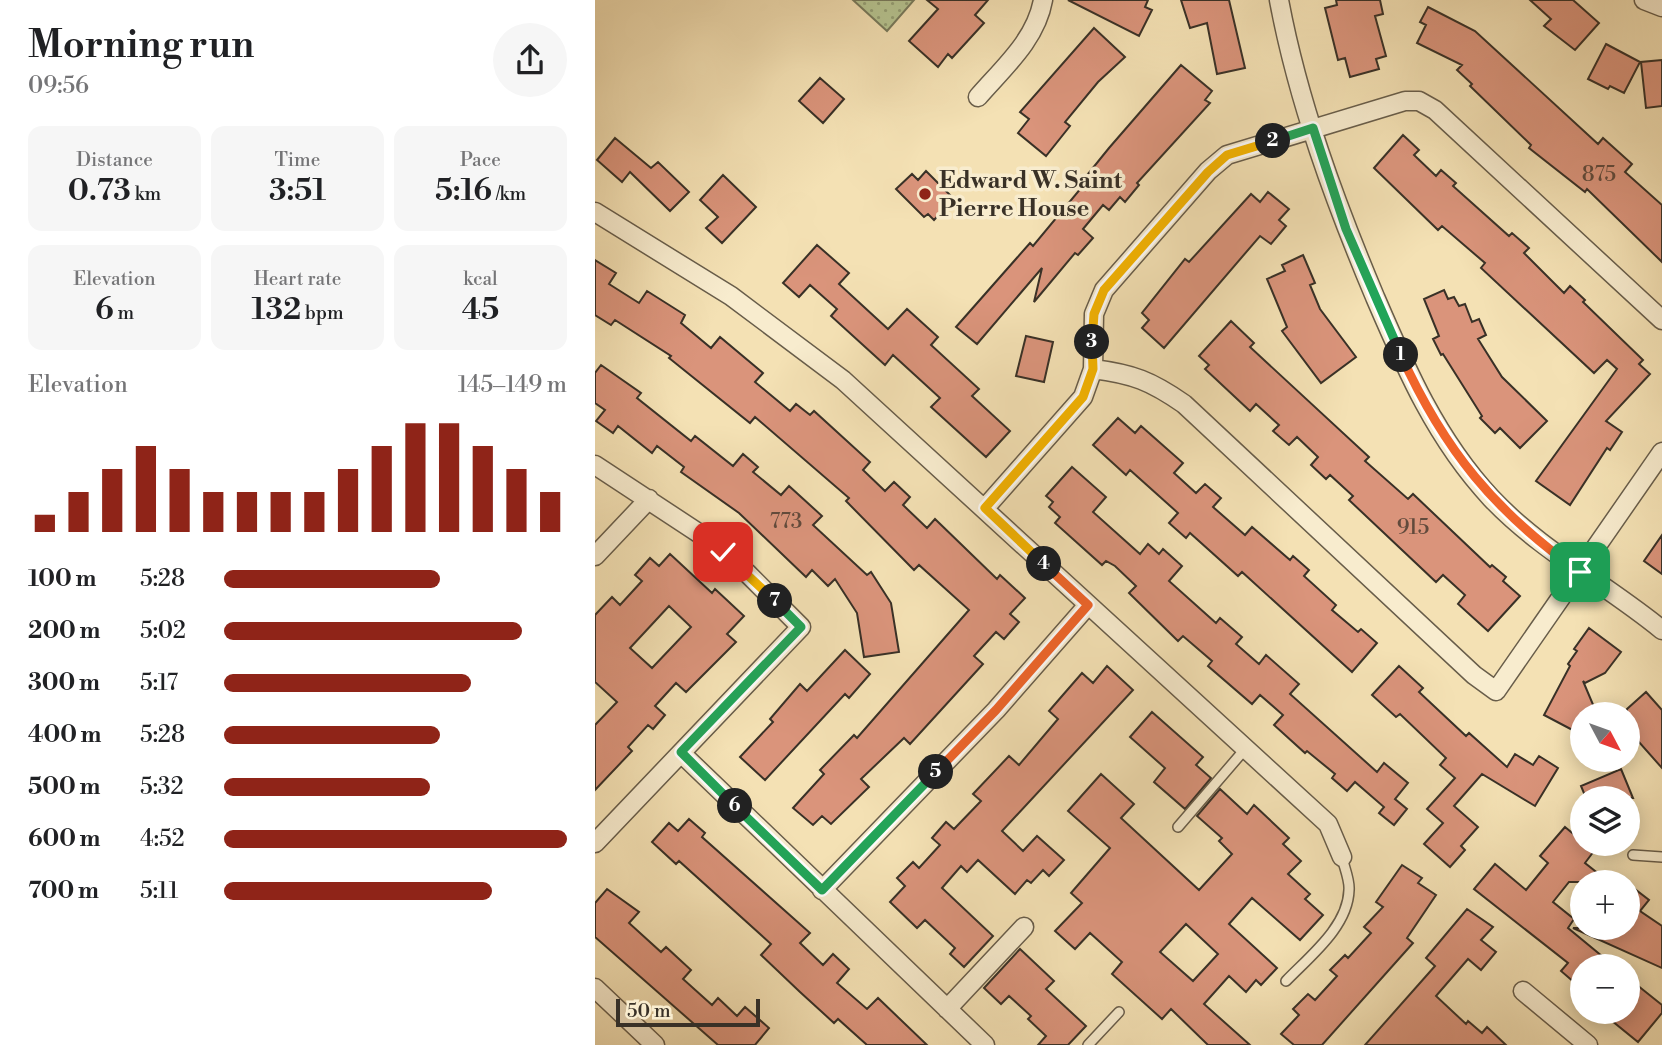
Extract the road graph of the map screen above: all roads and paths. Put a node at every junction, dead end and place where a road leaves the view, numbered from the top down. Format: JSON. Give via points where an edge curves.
{"nodes":[{"id":1,"x":1044,"y":0,"type":"edge"},
{"id":2,"x":1279,"y":0,"type":"edge"},
{"id":3,"x":1644,"y":0,"type":"edge"},
{"id":4,"x":1662,"y":7,"type":"edge"},
{"id":5,"x":978,"y":97,"type":"dead end"},
{"id":6,"x":1313,"y":128,"type":"junction"},
{"id":7,"x":595,"y":212,"type":"edge"},
{"id":8,"x":1662,"y":320,"type":"edge"},
{"id":9,"x":1093,"y":369,"type":"junction"},
{"id":10,"x":1662,"y":452,"type":"edge"},
{"id":11,"x":595,"y":465,"type":"edge"},
{"id":12,"x":649,"y":499,"type":"junction"},
{"id":13,"x":985,"y":508,"type":"junction"},
{"id":14,"x":595,"y":556,"type":"edge"},
{"id":15,"x":1580,"y":572,"type":"junction"},
{"id":16,"x":1088,"y":605,"type":"junction"},
{"id":17,"x":1662,"y":630,"type":"edge"},
{"id":18,"x":1246,"y":748,"type":"junction"},
{"id":19,"x":681,"y":752,"type":"junction"},
{"id":20,"x":1178,"y":827,"type":"dead end"},
{"id":21,"x":595,"y":843,"type":"edge"},
{"id":22,"x":1640,"y":856,"type":"edge"},
{"id":23,"x":1342,"y":857,"type":"joint"},
{"id":24,"x":1662,"y":858,"type":"edge"},
{"id":25,"x":822,"y":890,"type":"junction"},
{"id":26,"x":1024,"y":927,"type":"dead end"},
{"id":27,"x":1286,"y":981,"type":"dead end"},
{"id":28,"x":595,"y":988,"type":"edge"},
{"id":29,"x":1523,"y":991,"type":"dead end"},
{"id":30,"x":947,"y":1009,"type":"junction"},
{"id":31,"x":1119,"y":1012,"type":"dead end"},
{"id":32,"x":655,"y":1045,"type":"edge"},
{"id":33,"x":985,"y":1045,"type":"edge"},
{"id":34,"x":1088,"y":1045,"type":"edge"},
{"id":35,"x":1588,"y":1045,"type":"edge"}],
"edges":[{"from":1,"to":5,"type":"street","via":[[1031,36]]},
{"from":2,"to":6,"type":"street"},
{"from":3,"to":4,"type":"street"},
{"from":6,"to":8,"type":"street","via":[[1419,101],[1435,110]]},
{"from":6,"to":9,"type":"street","via":[[1227,155],[1208,172],[1104,290],[1094,314]]},
{"from":6,"to":15,"type":"street","via":[[1346,229],[1423,404],[1447,444],[1491,498]]},
{"from":7,"to":13,"type":"street","via":[[731,296],[843,380]]},
{"from":9,"to":13,"type":"street","via":[[1072,412]]},
{"from":9,"to":15,"type":"street","via":[[1128,373],[1153,382],[1184,404],[1496,691]]},
{"from":10,"to":15,"type":"street"},
{"from":11,"to":12,"type":"street"},
{"from":12,"to":14,"type":"street"},
{"from":12,"to":19,"type":"street","via":[[723,552],[801,627]]},
{"from":13,"to":16,"type":"street"},
{"from":15,"to":17,"type":"street"},
{"from":16,"to":18,"type":"street"},
{"from":16,"to":25,"type":"street","via":[[996,710]]},
{"from":18,"to":20,"type":"lane"},
{"from":18,"to":23,"type":"street","via":[[1328,824]]},
{"from":19,"to":21,"type":"street"},
{"from":19,"to":25,"type":"street"},
{"from":22,"to":24,"type":"lane"},
{"from":23,"to":27,"type":"lane","via":[[1349,890],[1342,915]]},
{"from":25,"to":30,"type":"street"},
{"from":26,"to":30,"type":"street"},
{"from":28,"to":32,"type":"street"},
{"from":29,"to":35,"type":"street"},
{"from":30,"to":33,"type":"street"},
{"from":31,"to":34,"type":"lane"}]}
